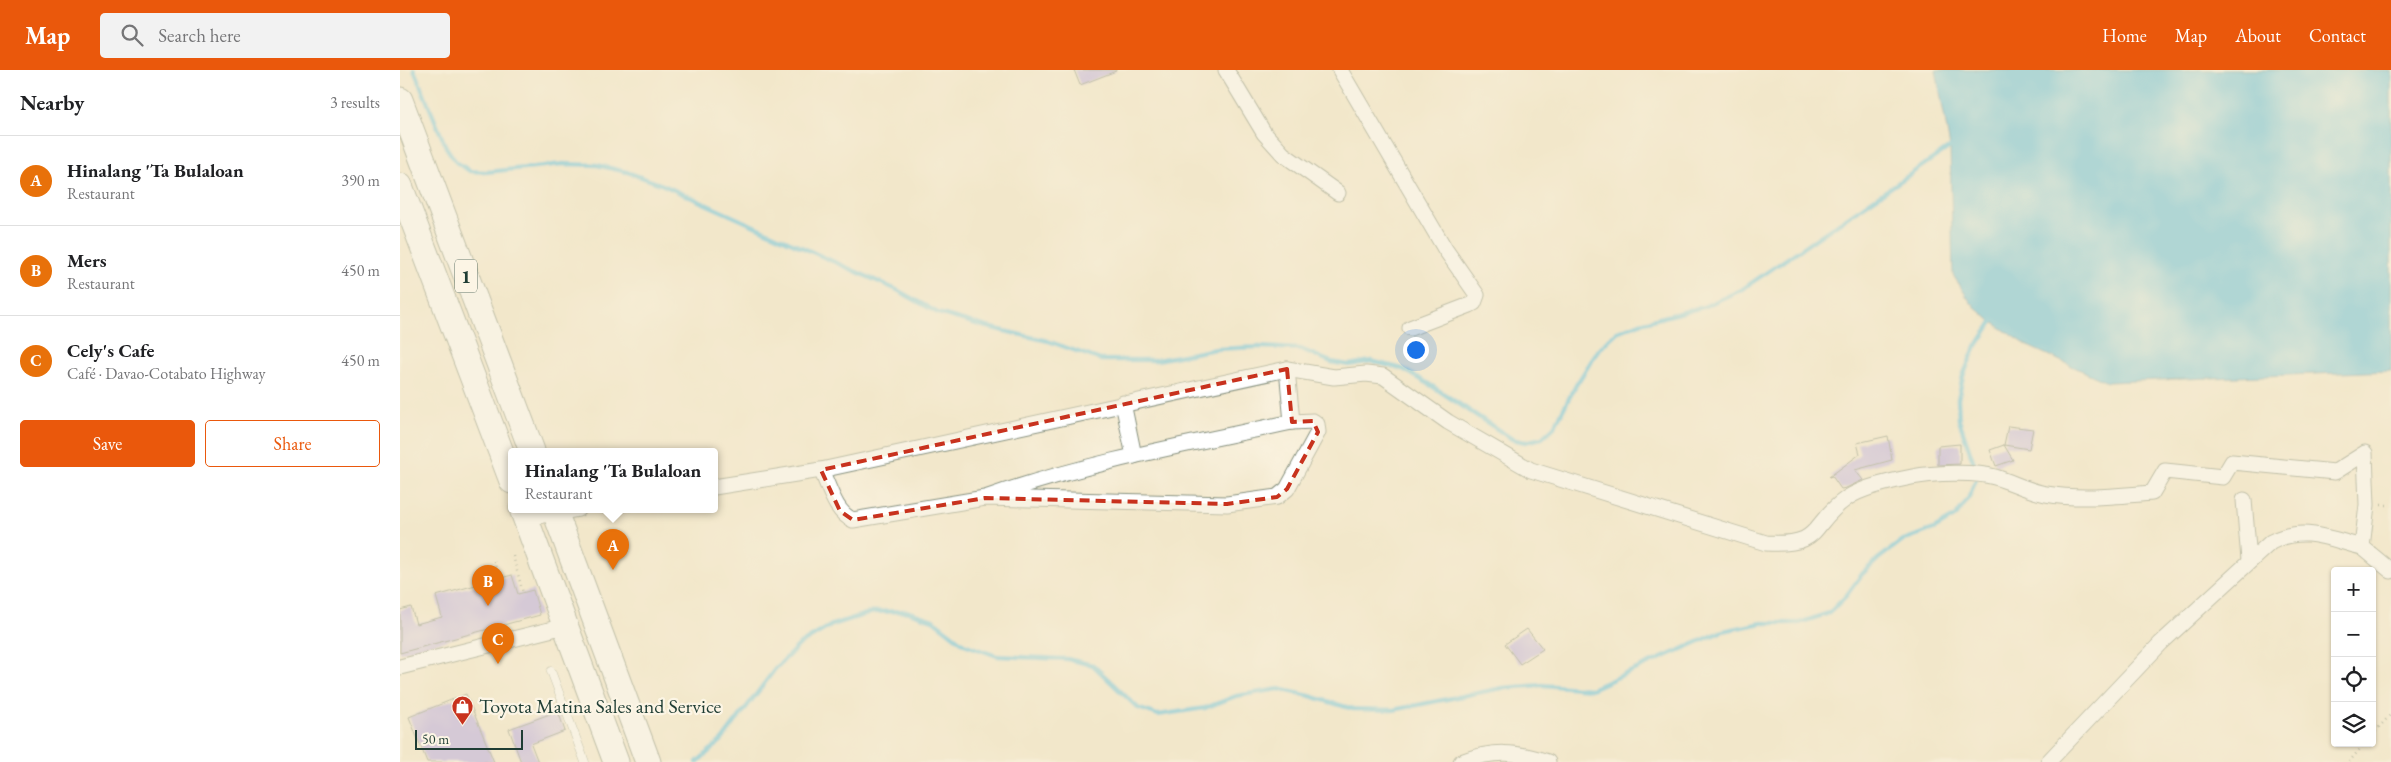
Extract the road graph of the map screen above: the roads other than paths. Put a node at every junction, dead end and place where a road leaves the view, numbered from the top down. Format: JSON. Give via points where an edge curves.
{"nodes":[{"id":1,"x":1226,"y":70,"type":"edge"},
{"id":2,"x":1340,"y":70,"type":"edge"},
{"id":3,"x":400,"y":100,"type":"edge"},
{"id":4,"x":400,"y":186,"type":"edge"},
{"id":5,"x":1338,"y":193,"type":"dead end"},
{"id":6,"x":407,"y":225,"type":"edge"},
{"id":7,"x":1410,"y":328,"type":"dead end"},
{"id":8,"x":1287,"y":369,"type":"junction"},
{"id":9,"x":1123,"y":403,"type":"junction"},
{"id":10,"x":1292,"y":422,"type":"junction"},
{"id":11,"x":531,"y":448,"type":"edge"},
{"id":12,"x":1134,"y":456,"type":"junction"},
{"id":13,"x":821,"y":470,"type":"junction"},
{"id":14,"x":508,"y":471,"type":"edge"},
{"id":15,"x":718,"y":486,"type":"edge"},
{"id":16,"x":985,"y":498,"type":"junction"},
{"id":17,"x":2244,"y":500,"type":"dead end"},
{"id":18,"x":523,"y":513,"type":"edge"},
{"id":19,"x":563,"y":513,"type":"edge"},
{"id":20,"x":2362,"y":547,"type":"junction"},
{"id":21,"x":2249,"y":560,"type":"junction"},
{"id":22,"x":2391,"y":571,"type":"edge"},
{"id":23,"x":565,"y":626,"type":"junction"},
{"id":24,"x":400,"y":667,"type":"edge"},
{"id":25,"x":551,"y":671,"type":"dead end"},
{"id":26,"x":585,"y":762,"type":"edge"},
{"id":27,"x":616,"y":762,"type":"edge"},
{"id":28,"x":648,"y":762,"type":"edge"},
{"id":29,"x":1461,"y":762,"type":"edge"},
{"id":30,"x":1548,"y":762,"type":"edge"},
{"id":31,"x":2048,"y":762,"type":"edge"}],
"edges":[{"from":1,"to":5,"type":"street","via":[[1264,133],[1284,154]]},
{"from":2,"to":7,"type":"street","via":[[1445,249],[1477,295],[1470,305]]},
{"from":3,"to":11,"type":"highway","number":"1"},
{"from":4,"to":6,"type":"highway","number":"1"},
{"from":6,"to":14,"type":"highway","number":"1"},
{"from":8,"to":9,"type":"street"},
{"from":8,"to":10,"type":"street"},
{"from":8,"to":20,"type":"street","via":[[1334,376],[1383,376],[1448,422],[1530,470],[1766,543],[1802,542],[1839,505],[1856,493],[1912,477],[1993,476],[2046,494],[2124,496],[2152,493],[2164,471],[2223,477],[2232,462],[2335,472],[2365,453],[2367,504]]},
{"from":9,"to":12,"type":"street"},
{"from":9,"to":13,"type":"street"},
{"from":10,"to":12,"type":"street"},
{"from":10,"to":16,"type":"street","via":[[1313,421],[1318,432],[1287,490],[1277,496],[1227,504]]},
{"from":12,"to":16,"type":"street","via":[[1033,481]]},
{"from":13,"to":15,"type":"street"},
{"from":13,"to":16,"type":"street","via":[[840,512],[853,520]]},
{"from":17,"to":21,"type":"street"},
{"from":18,"to":23,"type":"highway"},
{"from":19,"to":28,"type":"highway"},
{"from":20,"to":21,"type":"street","via":[[2299,532],[2271,542]]},
{"from":20,"to":22,"type":"street"},
{"from":21,"to":31,"type":"street","via":[[2149,654]]},
{"from":23,"to":24,"type":"street"},
{"from":23,"to":27,"type":"highway"},
{"from":25,"to":26,"type":"lane"},
{"from":29,"to":30,"type":"street","via":[[1494,752]]}]}
